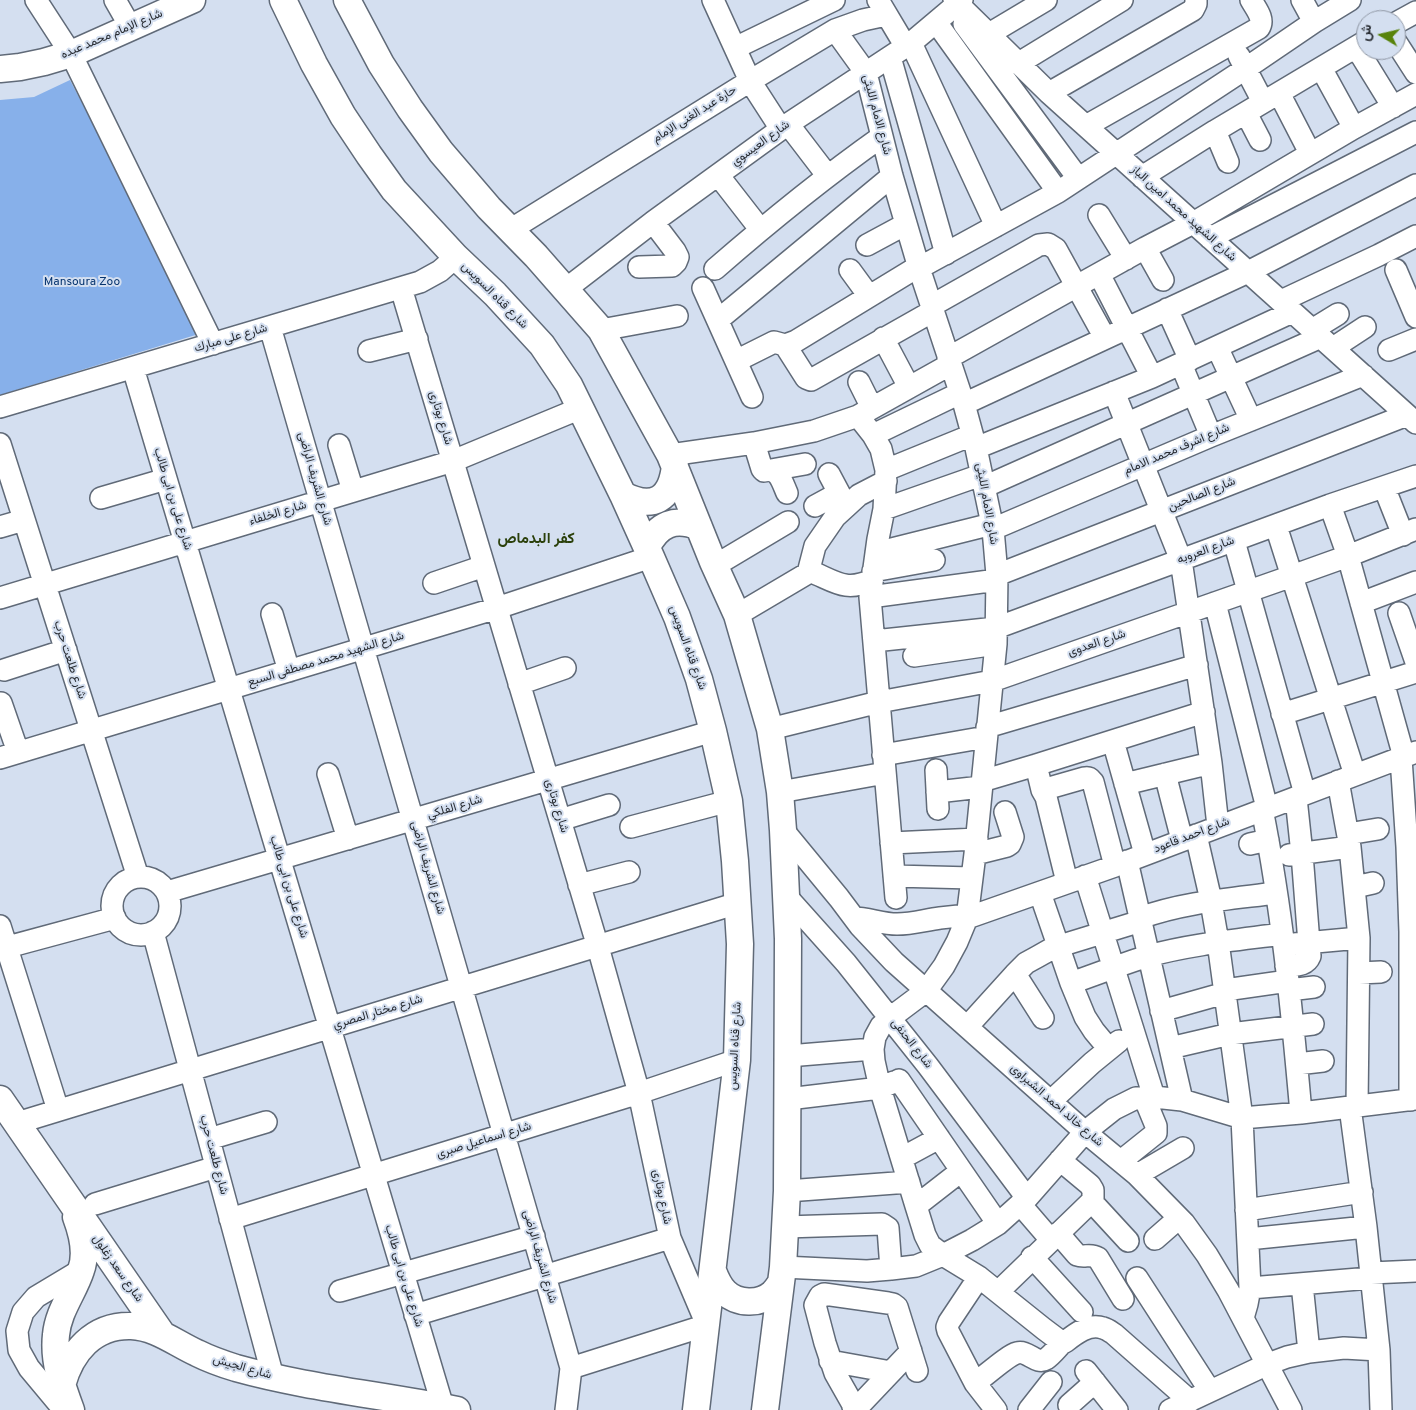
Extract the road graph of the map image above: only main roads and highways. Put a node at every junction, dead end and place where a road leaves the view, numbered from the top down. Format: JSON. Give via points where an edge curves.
{"nodes":[{"id":1,"x":192,"y":0,"type":"edge"},
{"id":2,"x":283,"y":0,"type":"edge"},
{"id":3,"x":347,"y":0,"type":"edge"},
{"id":4,"x":0,"y":69,"type":"edge"},
{"id":5,"x":672,"y":461,"type":"junction"},
{"id":6,"x":623,"y":494,"type":"junction"},
{"id":7,"x":699,"y":527,"type":"junction"},
{"id":8,"x":649,"y":552,"type":"junction"},
{"id":9,"x":0,"y":1099,"type":"edge"},
{"id":10,"x":84,"y":1205,"type":"junction"},
{"id":11,"x":118,"y":1269,"type":"junction"},
{"id":12,"x":712,"y":1271,"type":"junction"},
{"id":13,"x":79,"y":1275,"type":"junction"},
{"id":14,"x":782,"y":1276,"type":"junction"},
{"id":15,"x":162,"y":1334,"type":"junction"},
{"id":16,"x":63,"y":1397,"type":"edge"},
{"id":17,"x":450,"y":1409,"type":"edge"},
{"id":18,"x":70,"y":1410,"type":"edge"},
{"id":19,"x":696,"y":1410,"type":"edge"},
{"id":20,"x":766,"y":1410,"type":"edge"}],
"edges":[{"from":1,"to":4,"type":"main road","name":"شارع الإمام محمد عبده","via":[[71,54]]},
{"from":2,"to":6,"type":"main road","name":"شارع قناه السويس","via":[[343,116],[394,190],[542,345],[570,385]]},
{"from":3,"to":5,"type":"main road","via":[[381,64],[441,152],[602,330]]},
{"from":5,"to":6,"type":"main road","via":[[673,478],[659,499],[635,501]]},
{"from":5,"to":7,"type":"main road"},
{"from":6,"to":8,"type":"main road","name":"شارع قناه السويس"},
{"from":7,"to":8,"type":"main road","via":[[682,522],[664,526],[651,538]]},
{"from":7,"to":14,"type":"main road","via":[[737,615],[770,728],[780,792],[788,939],[787,1191]]},
{"from":8,"to":12,"type":"main road","name":"شارع قناه السويس","via":[[677,618],[714,731],[729,801],[738,903],[737,1060]]},
{"from":9,"to":10,"type":"main road","name":"شارع سعد زغلول"},
{"from":10,"to":11,"type":"main road","name":"شارع سعد زغلول"},
{"from":10,"to":13,"type":"main road","name":"شارع سعد زغلول","via":[[81,1232],[83,1260]]},
{"from":11,"to":13,"type":"main road","via":[[96,1267]]},
{"from":11,"to":15,"type":"main road","name":"شارع سعد زغلول"},
{"from":12,"to":14,"type":"main road","via":[[726,1293],[737,1300],[749,1302],[772,1294]]},
{"from":12,"to":19,"type":"main road","name":"شارع قناه السويس"},
{"from":13,"to":16,"type":"main road","name":"شارع سعد زغلول","via":[[62,1309],[56,1334],[56,1360]]},
{"from":14,"to":20,"type":"main road"},
{"from":15,"to":16,"type":"main road","name":"شارع الجيش","via":[[130,1326],[99,1334],[74,1355],[66,1369]]},
{"from":15,"to":17,"type":"main road","name":"شارع الجيش","via":[[234,1368]]},
{"from":16,"to":18,"type":"main road","name":"شارع سعد زغلول"}]}
